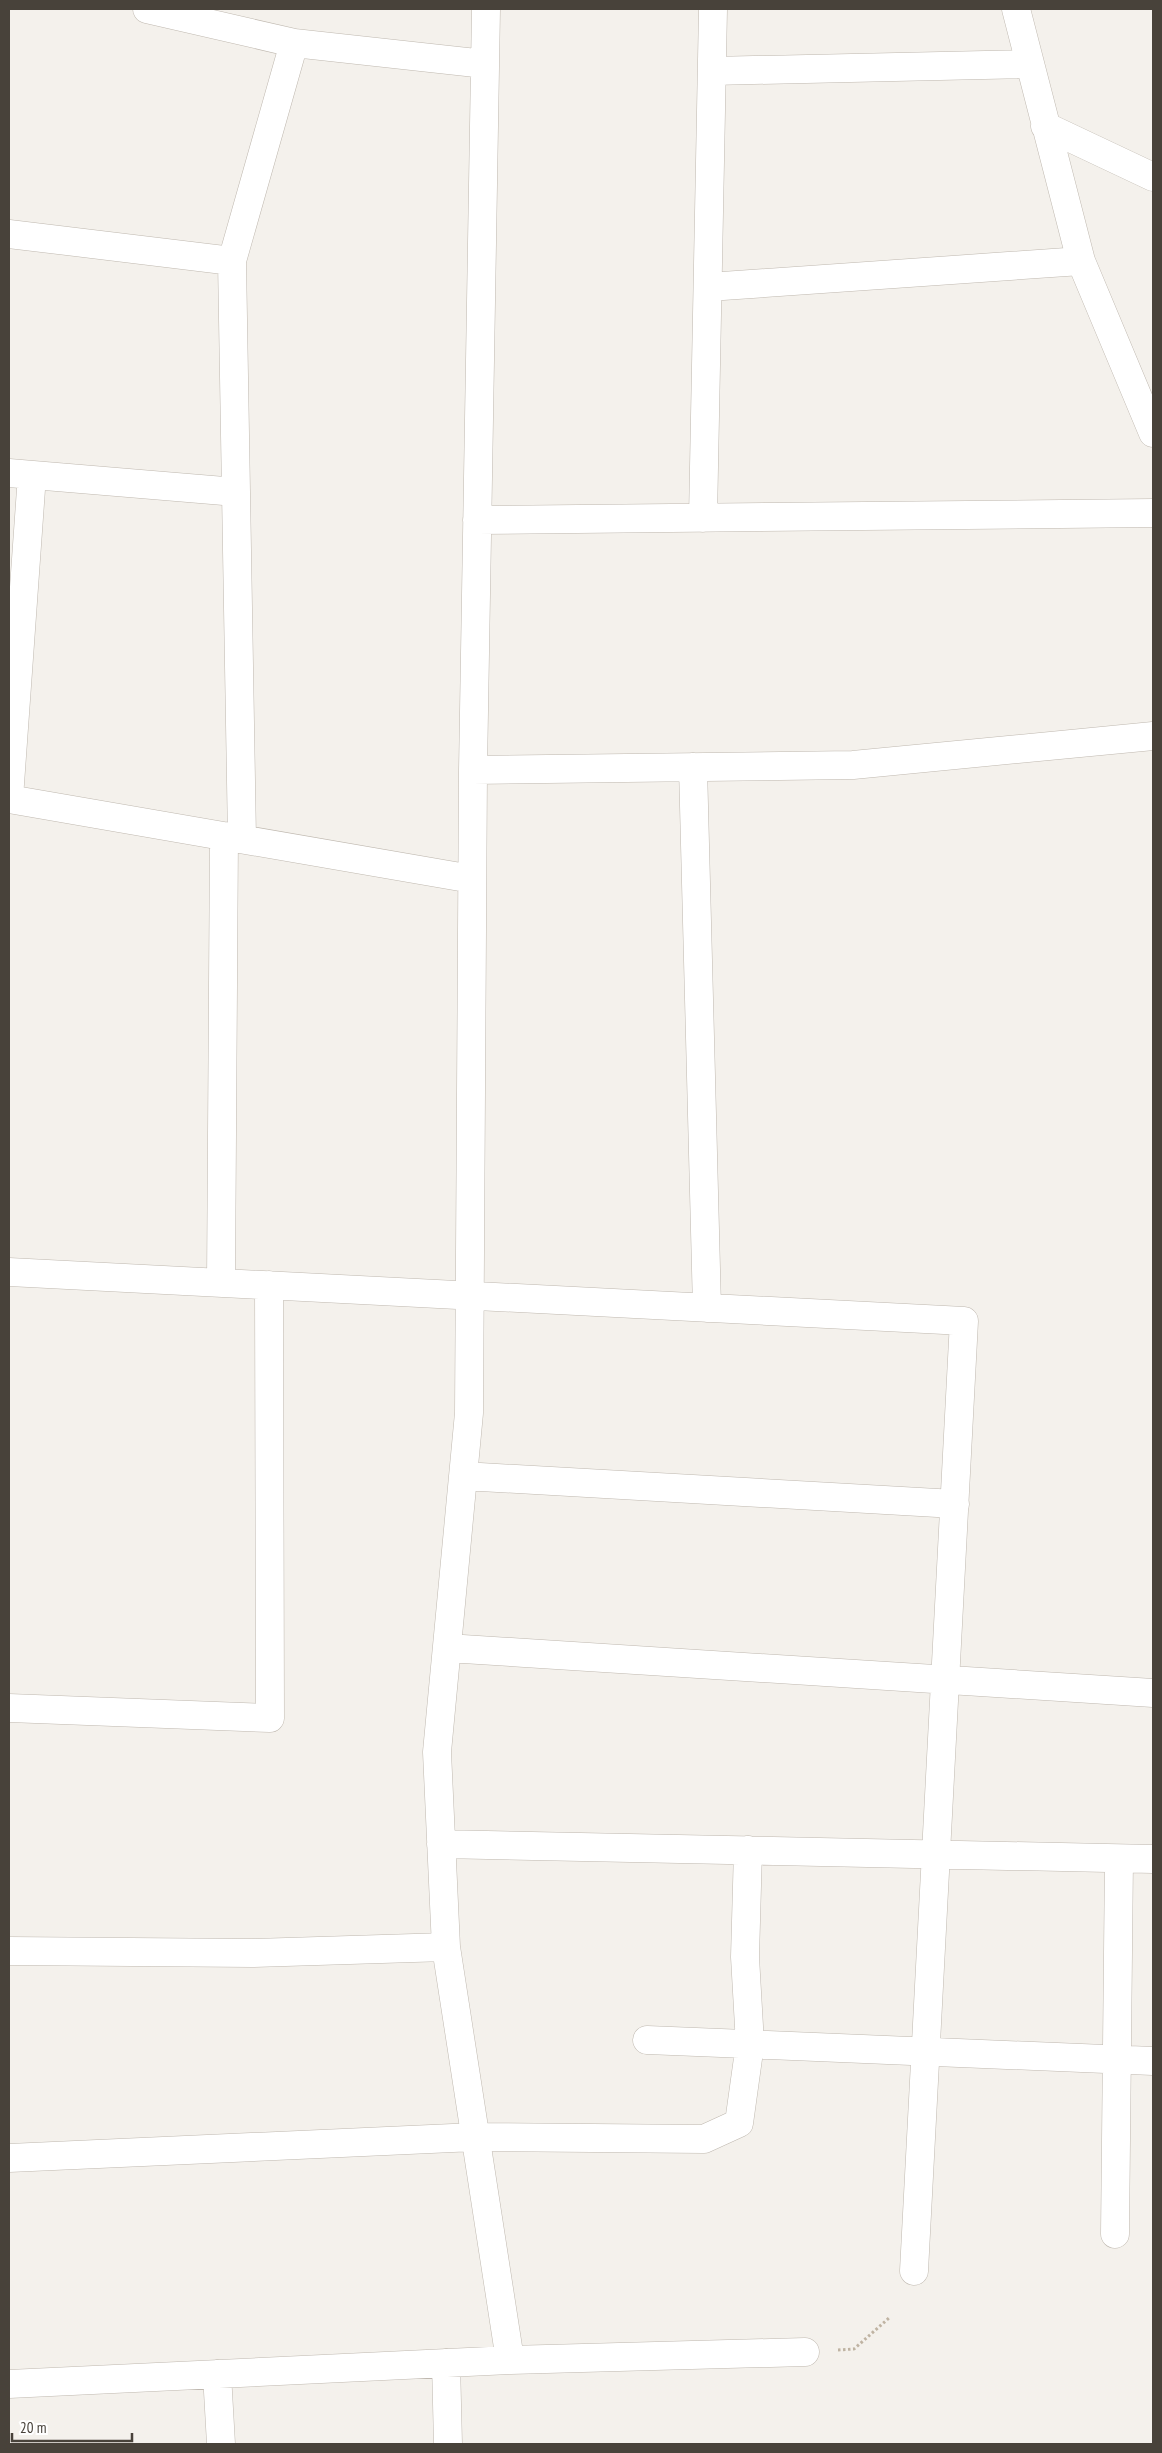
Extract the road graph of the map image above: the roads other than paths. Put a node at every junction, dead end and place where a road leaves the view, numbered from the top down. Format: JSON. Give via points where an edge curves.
{"nodes":[{"id":1,"x":486,"y":9,"type":"edge"},
{"id":2,"x":713,"y":9,"type":"edge"},
{"id":3,"x":1016,"y":9,"type":"edge"},
{"id":4,"x":157,"y":10,"type":"edge"},
{"id":5,"x":294,"y":43,"type":"junction"},
{"id":6,"x":485,"y":64,"type":"junction"},
{"id":7,"x":1030,"y":64,"type":"junction"},
{"id":8,"x":712,"y":71,"type":"junction"},
{"id":9,"x":1045,"y":126,"type":"junction"},
{"id":10,"x":1153,"y":177,"type":"edge"},
{"id":11,"x":9,"y":234,"type":"edge"},
{"id":12,"x":232,"y":261,"type":"junction"},
{"id":13,"x":1081,"y":262,"type":"junction"},
{"id":14,"x":708,"y":287,"type":"junction"},
{"id":15,"x":1153,"y":433,"type":"edge"},
{"id":16,"x":20,"y":474,"type":"edge"},
{"id":17,"x":236,"y":492,"type":"junction"},
{"id":18,"x":1153,"y":513,"type":"edge"},
{"id":19,"x":703,"y":518,"type":"junction"},
{"id":20,"x":477,"y":520,"type":"junction"},
{"id":21,"x":1153,"y":736,"type":"edge"},
{"id":22,"x":693,"y":767,"type":"junction"},
{"id":23,"x":473,"y":770,"type":"junction"},
{"id":24,"x":9,"y":798,"type":"edge"},
{"id":25,"x":233,"y":837,"type":"junction"},
{"id":26,"x":472,"y":879,"type":"junction"},
{"id":27,"x":9,"y":1272,"type":"edge"},
{"id":28,"x":221,"y":1283,"type":"junction"},
{"id":29,"x":269,"y":1285,"type":"junction"},
{"id":30,"x":470,"y":1296,"type":"junction"},
{"id":31,"x":707,"y":1308,"type":"junction"},
{"id":32,"x":463,"y":1476,"type":"junction"},
{"id":33,"x":955,"y":1504,"type":"junction"},
{"id":34,"x":447,"y":1648,"type":"junction"},
{"id":35,"x":946,"y":1680,"type":"junction"},
{"id":36,"x":1153,"y":1693,"type":"edge"},
{"id":37,"x":9,"y":1708,"type":"edge"},
{"id":38,"x":441,"y":1844,"type":"junction"},
{"id":39,"x":748,"y":1850,"type":"junction"},
{"id":40,"x":936,"y":1855,"type":"junction"},
{"id":41,"x":1119,"y":1859,"type":"junction"},
{"id":42,"x":1153,"y":1860,"type":"edge"},
{"id":43,"x":446,"y":1947,"type":"junction"},
{"id":44,"x":9,"y":1952,"type":"edge"},
{"id":45,"x":647,"y":2040,"type":"dead end"},
{"id":46,"x":750,"y":2044,"type":"junction"},
{"id":47,"x":926,"y":2051,"type":"junction"},
{"id":48,"x":1117,"y":2059,"type":"junction"},
{"id":49,"x":1153,"y":2061,"type":"edge"},
{"id":50,"x":475,"y":2137,"type":"junction"},
{"id":51,"x":9,"y":2158,"type":"edge"},
{"id":52,"x":1115,"y":2234,"type":"dead end"},
{"id":53,"x":914,"y":2271,"type":"dead end"},
{"id":54,"x":805,"y":2352,"type":"road end"},
{"id":55,"x":510,"y":2360,"type":"junction"},
{"id":56,"x":446,"y":2363,"type":"junction"},
{"id":57,"x":217,"y":2374,"type":"junction"},
{"id":58,"x":9,"y":2384,"type":"edge"},
{"id":59,"x":221,"y":2444,"type":"edge"},
{"id":60,"x":448,"y":2444,"type":"edge"}],
"edges":[{"from":1,"to":6,"type":"street"},
{"from":2,"to":8,"type":"street"},
{"from":3,"to":7,"type":"street"},
{"from":4,"to":5,"type":"street"},
{"from":5,"to":6,"type":"street"},
{"from":5,"to":12,"type":"street"},
{"from":6,"to":20,"type":"street"},
{"from":7,"to":8,"type":"street"},
{"from":7,"to":9,"type":"street"},
{"from":8,"to":14,"type":"street"},
{"from":9,"to":10,"type":"street"},
{"from":9,"to":13,"type":"street"},
{"from":11,"to":12,"type":"street"},
{"from":12,"to":17,"type":"street"},
{"from":13,"to":14,"type":"street"},
{"from":13,"to":15,"type":"street"},
{"from":14,"to":19,"type":"street"},
{"from":16,"to":17,"type":"street"},
{"from":16,"to":24,"type":"street"},
{"from":17,"to":25,"type":"street"},
{"from":18,"to":19,"type":"street"},
{"from":19,"to":20,"type":"street"},
{"from":20,"to":23,"type":"street"},
{"from":21,"to":22,"type":"street","via":[[853,765]]},
{"from":22,"to":23,"type":"street"},
{"from":22,"to":31,"type":"street"},
{"from":23,"to":26,"type":"street"},
{"from":24,"to":25,"type":"street"},
{"from":25,"to":26,"type":"street"},
{"from":25,"to":28,"type":"street"},
{"from":26,"to":30,"type":"street"},
{"from":27,"to":28,"type":"street"},
{"from":28,"to":29,"type":"street"},
{"from":29,"to":30,"type":"street"},
{"from":29,"to":37,"type":"street","via":[[270,1718]]},
{"from":30,"to":31,"type":"street"},
{"from":30,"to":32,"type":"street","via":[[468,1412]]},
{"from":31,"to":33,"type":"street","via":[[964,1321]]},
{"from":32,"to":33,"type":"street"},
{"from":32,"to":34,"type":"street"},
{"from":33,"to":35,"type":"street"},
{"from":34,"to":35,"type":"street"},
{"from":34,"to":38,"type":"street","via":[[437,1752]]},
{"from":35,"to":36,"type":"street"},
{"from":35,"to":40,"type":"street"},
{"from":38,"to":39,"type":"street"},
{"from":38,"to":43,"type":"street"},
{"from":39,"to":40,"type":"street"},
{"from":39,"to":46,"type":"street","via":[[745,1957]]},
{"from":40,"to":41,"type":"street"},
{"from":40,"to":47,"type":"street"},
{"from":41,"to":42,"type":"street"},
{"from":41,"to":48,"type":"street"},
{"from":43,"to":44,"type":"street","via":[[252,1953]]},
{"from":43,"to":50,"type":"street"},
{"from":45,"to":46,"type":"street"},
{"from":46,"to":47,"type":"street"},
{"from":46,"to":50,"type":"street","via":[[739,2123],[704,2139]]},
{"from":47,"to":48,"type":"street"},
{"from":47,"to":53,"type":"street"},
{"from":48,"to":49,"type":"street"},
{"from":48,"to":52,"type":"street"},
{"from":50,"to":51,"type":"street"},
{"from":50,"to":55,"type":"street"},
{"from":54,"to":55,"type":"street"},
{"from":55,"to":56,"type":"street"},
{"from":56,"to":57,"type":"street"},
{"from":56,"to":60,"type":"street"},
{"from":57,"to":58,"type":"street"},
{"from":57,"to":59,"type":"street"}]}
